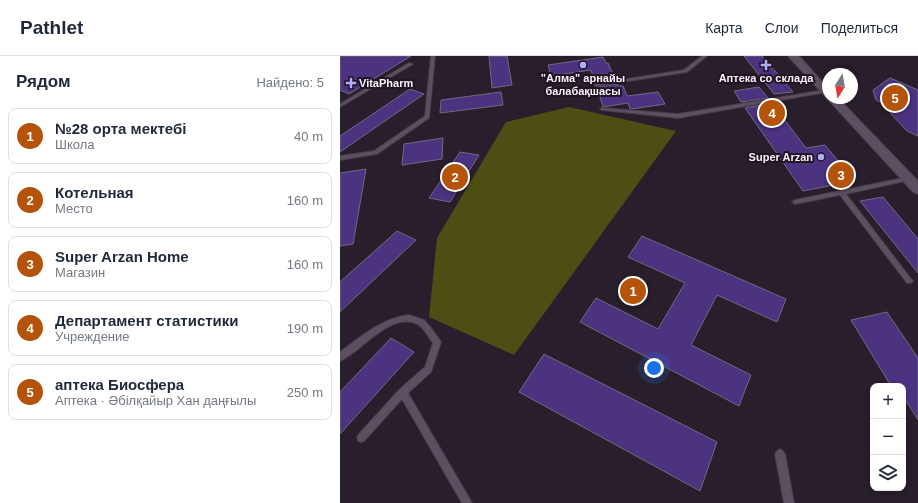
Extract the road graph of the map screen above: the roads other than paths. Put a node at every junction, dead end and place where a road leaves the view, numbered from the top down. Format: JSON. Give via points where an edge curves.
{"nodes":[{"id":1,"x":433,"y":56,"type":"edge"},
{"id":2,"x":705,"y":56,"type":"edge"},
{"id":3,"x":792,"y":56,"type":"edge"},
{"id":4,"x":411,"y":64,"type":"dead end"},
{"id":5,"x":596,"y":85,"type":"dead end"},
{"id":6,"x":822,"y":88,"type":"edge"},
{"id":7,"x":822,"y":95,"type":"edge"},
{"id":8,"x":838,"y":104,"type":"edge"},
{"id":9,"x":340,"y":106,"type":"edge"},
{"id":10,"x":602,"y":110,"type":"dead end"},
{"id":11,"x":340,"y":158,"type":"edge"},
{"id":12,"x":915,"y":185,"type":"edge"},
{"id":13,"x":842,"y":193,"type":"junction"},
{"id":14,"x":795,"y":202,"type":"dead end"},
{"id":15,"x":909,"y":281,"type":"dead end"},
{"id":16,"x":340,"y":357,"type":"edge"},
{"id":17,"x":402,"y":392,"type":"junction"},
{"id":18,"x":361,"y":438,"type":"dead end"},
{"id":19,"x":780,"y":454,"type":"dead end"},
{"id":20,"x":467,"y":503,"type":"edge"},
{"id":21,"x":789,"y":503,"type":"edge"}],
"edges":[{"from":1,"to":11,"type":"lane","via":[[427,117],[375,153]]},
{"from":2,"to":5,"type":"lane","via":[[685,71]]},
{"from":3,"to":6,"type":"street"},
{"from":4,"to":9,"type":"lane"},
{"from":7,"to":10,"type":"lane","via":[[678,116]]},
{"from":8,"to":12,"type":"street"},
{"from":12,"to":13,"type":"lane"},
{"from":13,"to":14,"type":"lane"},
{"from":13,"to":15,"type":"lane"},
{"from":16,"to":17,"type":"lane","via":[[387,323],[400,318],[411,318],[420,322],[437,342],[428,370]]},
{"from":17,"to":18,"type":"lane"},
{"from":17,"to":20,"type":"lane"},
{"from":19,"to":21,"type":"lane"}]}
